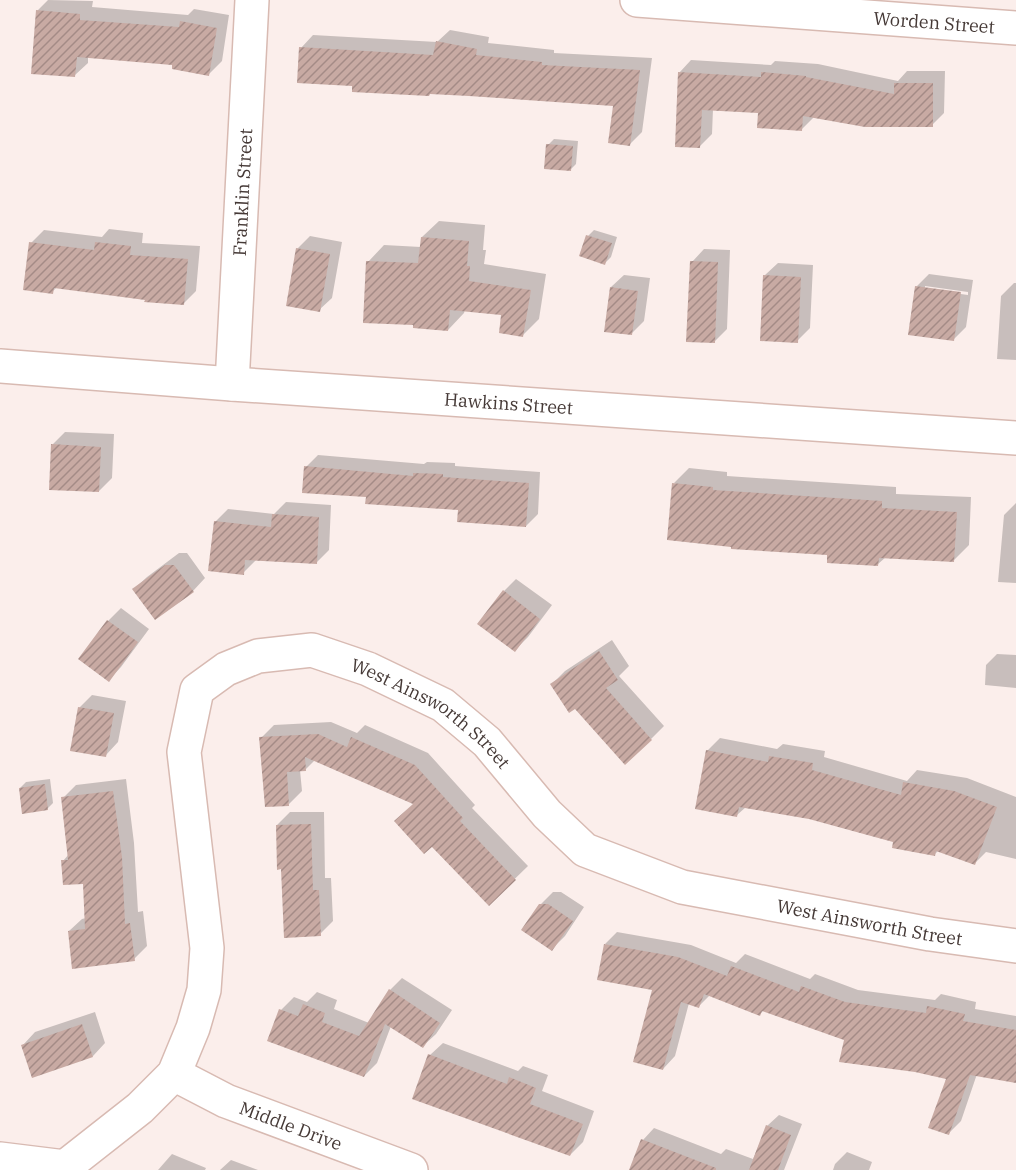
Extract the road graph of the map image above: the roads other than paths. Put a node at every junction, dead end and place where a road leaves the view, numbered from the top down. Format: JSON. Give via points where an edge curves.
{"nodes":[{"id":1,"x":252,"y":0,"type":"edge"},
{"id":2,"x":637,"y":0,"type":"edge"},
{"id":3,"x":1016,"y":28,"type":"edge"},
{"id":4,"x":0,"y":366,"type":"edge"},
{"id":5,"x":232,"y":384,"type":"junction"},
{"id":6,"x":1016,"y":438,"type":"edge"},
{"id":7,"x":1016,"y":946,"type":"edge"},
{"id":8,"x":174,"y":1074,"type":"junction"},
{"id":9,"x":0,"y":1159,"type":"edge"},
{"id":10,"x":65,"y":1168,"type":"edge"},
{"id":11,"x":411,"y":1170,"type":"edge"}],
"edges":[{"from":1,"to":5,"type":"street","name":"Franklin Street"},
{"from":2,"to":3,"type":"street","name":"Worden Street"},
{"from":4,"to":5,"type":"street","name":"Hawkins Street"},
{"from":5,"to":6,"type":"street","name":"Hawkins Street"},
{"from":7,"to":8,"type":"street","name":"West Ainsworth Street","via":[[930,934],[682,887],[660,879],[585,850],[547,814],[487,742],[443,705],[368,669],[312,650],[258,656],[226,669],[197,690],[184,752],[207,948],[204,990]]},
{"from":8,"to":10,"type":"street","via":[[140,1108]]},
{"from":8,"to":11,"type":"street","name":"Middle Drive","via":[[225,1101]]},
{"from":9,"to":10,"type":"street"}]}
